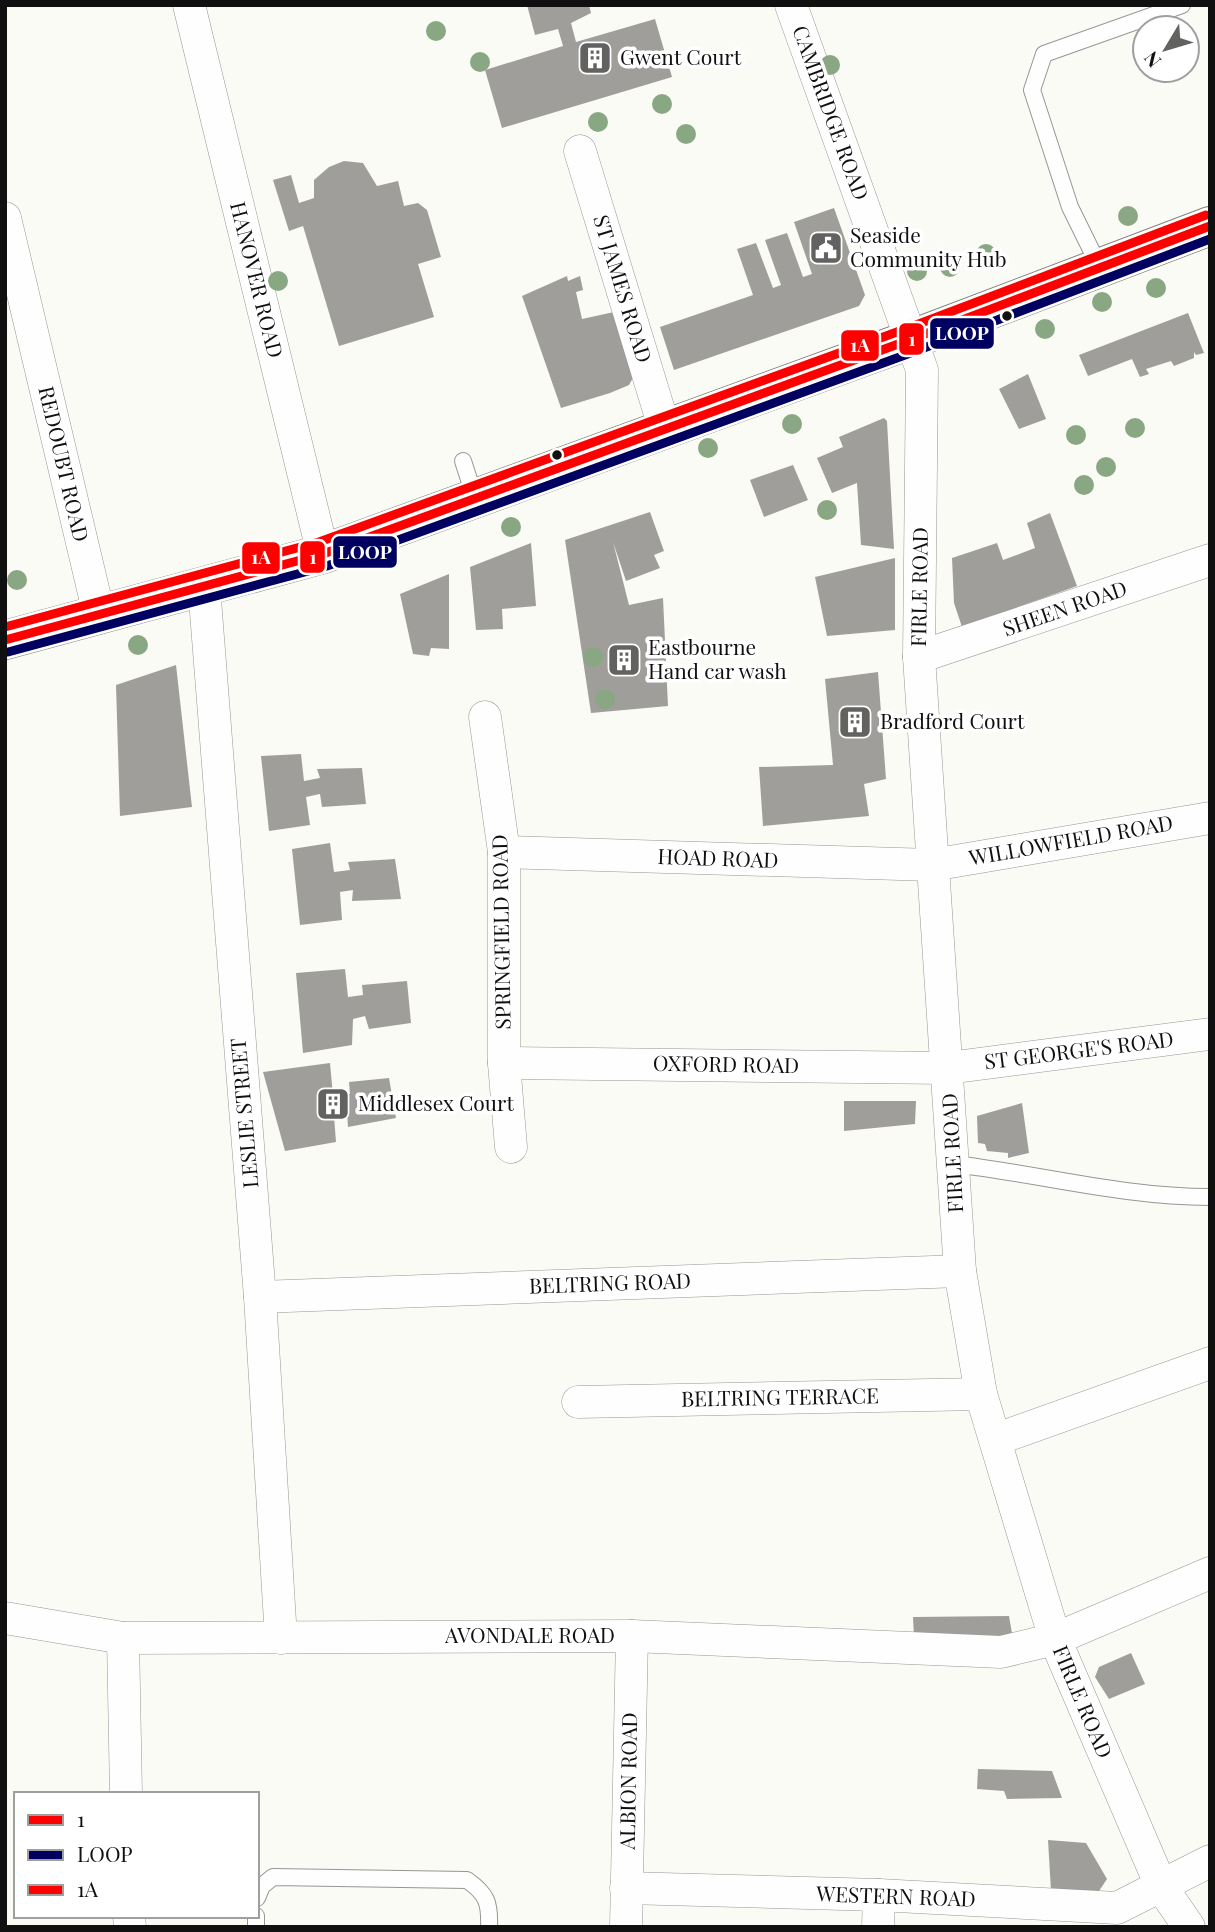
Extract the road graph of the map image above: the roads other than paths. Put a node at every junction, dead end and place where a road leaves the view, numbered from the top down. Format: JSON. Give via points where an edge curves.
{"nodes":[{"id":1,"x":189,"y":5,"type":"edge"},
{"id":2,"x":791,"y":5,"type":"edge"},
{"id":3,"x":1182,"y":5,"type":"edge"},
{"id":4,"x":580,"y":150,"type":"dead end"},
{"id":5,"x":5,"y":218,"type":"edge"},
{"id":6,"x":1210,"y":226,"type":"edge"},
{"id":7,"x":1100,"y":268,"type":"junction"},
{"id":8,"x":17,"y":317,"type":"edge"},
{"id":9,"x":912,"y":339,"type":"junction"},
{"id":10,"x":664,"y":427,"type":"junction"},
{"id":11,"x":463,"y":461,"type":"dead end"},
{"id":12,"x":475,"y":498,"type":"junction"},
{"id":13,"x":323,"y":554,"type":"junction"},
{"id":14,"x":1210,"y":560,"type":"edge"},
{"id":15,"x":204,"y":587,"type":"junction"},
{"id":16,"x":99,"y":614,"type":"junction"},
{"id":17,"x":5,"y":640,"type":"edge"},
{"id":18,"x":919,"y":657,"type":"junction"},
{"id":19,"x":485,"y":717,"type":"dead end"},
{"id":20,"x":1210,"y":818,"type":"edge"},
{"id":21,"x":504,"y":852,"type":"junction"},
{"id":22,"x":932,"y":865,"type":"junction"},
{"id":23,"x":1210,"y":1034,"type":"edge"},
{"id":24,"x":504,"y":1063,"type":"junction"},
{"id":25,"x":948,"y":1068,"type":"junction"},
{"id":26,"x":511,"y":1147,"type":"dead end"},
{"id":27,"x":954,"y":1164,"type":"junction"},
{"id":28,"x":1210,"y":1197,"type":"edge"},
{"id":29,"x":960,"y":1271,"type":"junction"},
{"id":30,"x":260,"y":1297,"type":"junction"},
{"id":31,"x":1210,"y":1363,"type":"edge"},
{"id":32,"x":981,"y":1394,"type":"junction"},
{"id":33,"x":578,"y":1402,"type":"dead end"},
{"id":34,"x":997,"y":1439,"type":"junction"},
{"id":35,"x":1210,"y":1573,"type":"edge"},
{"id":36,"x":5,"y":1618,"type":"edge"},
{"id":37,"x":632,"y":1636,"type":"junction"},
{"id":38,"x":123,"y":1638,"type":"junction"},
{"id":39,"x":281,"y":1638,"type":"junction"},
{"id":40,"x":1055,"y":1639,"type":"junction"},
{"id":41,"x":126,"y":1792,"type":"edge"},
{"id":42,"x":1210,"y":1861,"type":"edge"},
{"id":43,"x":1161,"y":1885,"type":"junction"},
{"id":44,"x":626,"y":1888,"type":"junction"},
{"id":45,"x":259,"y":1893,"type":"edge"},
{"id":46,"x":879,"y":1895,"type":"junction"},
{"id":47,"x":489,"y":1927,"type":"edge"},
{"id":48,"x":626,"y":1927,"type":"edge"},
{"id":49,"x":878,"y":1927,"type":"edge"},
{"id":50,"x":1189,"y":1927,"type":"edge"}],
"edges":[{"from":1,"to":13,"type":"street","name":"HANOVER ROAD"},
{"from":2,"to":9,"type":"street","name":"CAMBRIDGE ROAD"},
{"from":3,"to":7,"type":"lane","via":[[1044,54],[1032,90],[1070,207]]},
{"from":4,"to":10,"type":"street","name":"ST JAMES ROAD"},
{"from":5,"to":8,"type":"street","name":"REDOUBT ROAD"},
{"from":6,"to":7,"type":"main road"},
{"from":7,"to":9,"type":"main road"},
{"from":8,"to":16,"type":"street","name":"REDOUBT ROAD"},
{"from":9,"to":10,"type":"main road"},
{"from":9,"to":18,"type":"street","name":"FIRLE ROAD","via":[[922,370]]},
{"from":10,"to":12,"type":"main road"},
{"from":11,"to":12,"type":"lane"},
{"from":12,"to":13,"type":"main road"},
{"from":13,"to":15,"type":"main road"},
{"from":14,"to":18,"type":"street","name":"SHEEN ROAD"},
{"from":15,"to":16,"type":"main road"},
{"from":15,"to":30,"type":"street","name":"LESLIE STREET"},
{"from":16,"to":17,"type":"main road"},
{"from":18,"to":22,"type":"street","name":"FIRLE ROAD"},
{"from":19,"to":21,"type":"street","name":"SPRINGFIELD ROAD"},
{"from":20,"to":22,"type":"street","name":"WILLOWFIELD ROAD"},
{"from":21,"to":22,"type":"street","name":"HOAD ROAD"},
{"from":21,"to":24,"type":"street","name":"SPRINGFIELD ROAD"},
{"from":22,"to":25,"type":"street","name":"FIRLE ROAD"},
{"from":23,"to":25,"type":"street","name":"ST GEORGE'S ROAD"},
{"from":24,"to":25,"type":"street","name":"OXFORD ROAD"},
{"from":24,"to":26,"type":"street","name":"SPRINGFIELD ROAD"},
{"from":25,"to":27,"type":"street","name":"FIRLE ROAD"},
{"from":27,"to":28,"type":"lane","via":[[1166,1197]]},
{"from":27,"to":29,"type":"street","name":"FIRLE ROAD"},
{"from":29,"to":30,"type":"street","name":"BELTRING ROAD"},
{"from":29,"to":32,"type":"street","name":"FIRLE ROAD"},
{"from":30,"to":39,"type":"street","name":"LESLIE STREET"},
{"from":31,"to":34,"type":"street"},
{"from":32,"to":33,"type":"street","name":"BELTRING TERRACE"},
{"from":32,"to":34,"type":"street","name":"FIRLE ROAD"},
{"from":34,"to":40,"type":"street","name":"FIRLE ROAD"},
{"from":35,"to":40,"type":"street","name":"AVONDALE ROAD"},
{"from":36,"to":38,"type":"street","name":"AVONDALE ROAD"},
{"from":37,"to":39,"type":"street","name":"AVONDALE ROAD"},
{"from":37,"to":40,"type":"street","name":"AVONDALE ROAD","via":[[1001,1652]]},
{"from":37,"to":44,"type":"street","name":"ALBION ROAD"},
{"from":38,"to":39,"type":"street","name":"AVONDALE ROAD"},
{"from":38,"to":41,"type":"street"},
{"from":40,"to":43,"type":"street","name":"FIRLE ROAD"},
{"from":42,"to":43,"type":"street","name":"WESTERN ROAD"},
{"from":43,"to":46,"type":"street","name":"WESTERN ROAD","via":[[1116,1908]]},
{"from":43,"to":50,"type":"street","name":"FIRLE ROAD"},
{"from":44,"to":46,"type":"street","name":"WESTERN ROAD"},
{"from":44,"to":48,"type":"street","name":"ALBION ROAD"},
{"from":45,"to":47,"type":"lane","via":[[273,1877],[467,1880],[484,1892]]},
{"from":46,"to":49,"type":"street"}]}
